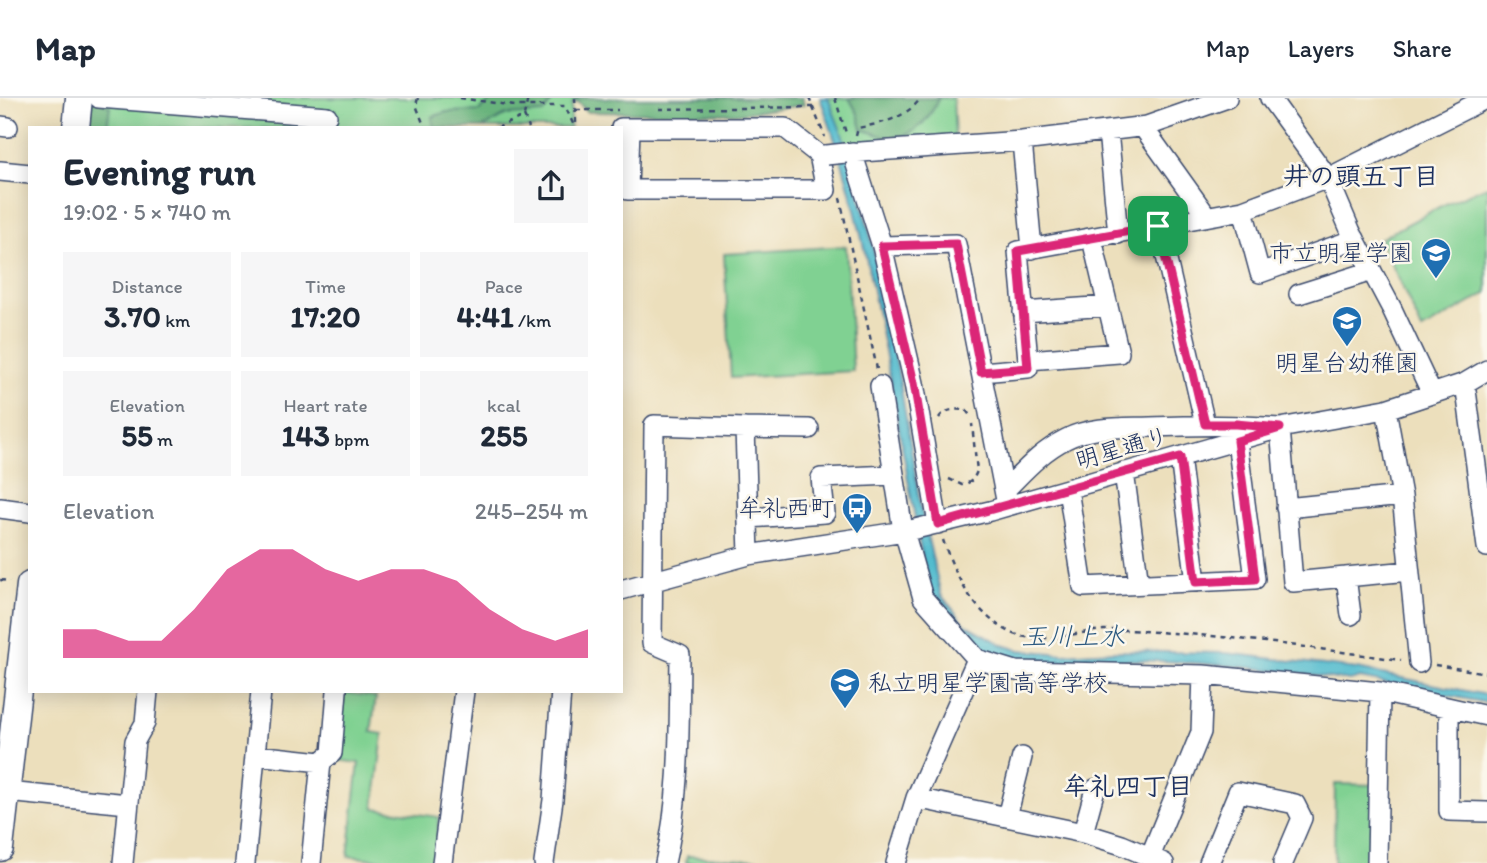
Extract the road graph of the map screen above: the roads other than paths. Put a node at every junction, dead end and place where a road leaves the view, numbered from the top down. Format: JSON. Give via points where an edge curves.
{"nodes":[{"id":1,"x":79,"y":98,"type":"edge"},
{"id":2,"x":99,"y":98,"type":"edge"},
{"id":3,"x":1227,"y":98,"type":"edge"},
{"id":4,"x":1270,"y":98,"type":"edge"},
{"id":5,"x":1487,"y":98,"type":"edge"},
{"id":6,"x":327,"y":116,"type":"dead end"},
{"id":7,"x":623,"y":122,"type":"edge"},
{"id":8,"x":76,"y":126,"type":"edge"},
{"id":9,"x":1143,"y":127,"type":"junction"},
{"id":10,"x":1108,"y":131,"type":"junction"},
{"id":11,"x":1022,"y":141,"type":"junction"},
{"id":12,"x":849,"y":153,"type":"junction"},
{"id":13,"x":822,"y":155,"type":"junction"},
{"id":14,"x":0,"y":171,"type":"edge"},
{"id":15,"x":28,"y":174,"type":"edge"},
{"id":16,"x":1328,"y":178,"type":"junction"},
{"id":17,"x":1242,"y":210,"type":"junction"},
{"id":18,"x":1206,"y":215,"type":"junction"},
{"id":19,"x":1158,"y":226,"type":"junction"},
{"id":20,"x":1118,"y":234,"type":"junction"},
{"id":21,"x":1092,"y":239,"type":"junction"},
{"id":22,"x":1355,"y":239,"type":"junction"},
{"id":23,"x":882,"y":246,"type":"junction"},
{"id":24,"x":1032,"y":249,"type":"junction"},
{"id":25,"x":1372,"y":271,"type":"junction"},
{"id":26,"x":1299,"y":294,"type":"dead end"},
{"id":27,"x":1108,"y":306,"type":"junction"},
{"id":28,"x":1024,"y":312,"type":"junction"},
{"id":29,"x":1028,"y":360,"type":"junction"},
{"id":30,"x":1487,"y":370,"type":"edge"},
{"id":31,"x":981,"y":372,"type":"junction"},
{"id":32,"x":1465,"y":383,"type":"junction"},
{"id":33,"x":880,"y":386,"type":"road end"},
{"id":34,"x":1433,"y":394,"type":"junction"},
{"id":35,"x":1385,"y":409,"type":"junction"},
{"id":36,"x":1205,"y":424,"type":"junction"},
{"id":37,"x":746,"y":428,"type":"junction"},
{"id":38,"x":1280,"y":428,"type":"junction"},
{"id":39,"x":809,"y":429,"type":"dead end"},
{"id":40,"x":1237,"y":441,"type":"junction"},
{"id":41,"x":1180,"y":457,"type":"junction"},
{"id":42,"x":1482,"y":469,"type":"edge"},
{"id":43,"x":1124,"y":472,"type":"junction"},
{"id":44,"x":893,"y":475,"type":"junction"},
{"id":45,"x":1068,"y":489,"type":"junction"},
{"id":46,"x":1402,"y":496,"type":"junction"},
{"id":47,"x":1006,"y":500,"type":"junction"},
{"id":48,"x":1286,"y":508,"type":"junction"},
{"id":49,"x":0,"y":509,"type":"edge"},
{"id":50,"x":28,"y":512,"type":"edge"},
{"id":51,"x":1485,"y":517,"type":"edge"},
{"id":52,"x":748,"y":518,"type":"junction"},
{"id":53,"x":921,"y":528,"type":"junction"},
{"id":54,"x":1487,"y":547,"type":"edge"},
{"id":55,"x":749,"y":555,"type":"junction"},
{"id":56,"x":1409,"y":571,"type":"junction"},
{"id":57,"x":1346,"y":577,"type":"junction"},
{"id":58,"x":652,"y":580,"type":"junction"},
{"id":59,"x":1196,"y":582,"type":"junction"},
{"id":60,"x":1139,"y":584,"type":"junction"},
{"id":61,"x":623,"y":589,"type":"edge"},
{"id":62,"x":28,"y":597,"type":"edge"},
{"id":63,"x":1350,"y":615,"type":"dead end"},
{"id":64,"x":977,"y":659,"type":"junction"},
{"id":65,"x":1419,"y":663,"type":"road end"},
{"id":66,"x":1203,"y":675,"type":"junction"},
{"id":67,"x":1380,"y":692,"type":"junction"},
{"id":68,"x":148,"y":693,"type":"edge"},
{"id":69,"x":261,"y":693,"type":"edge"},
{"id":70,"x":337,"y":693,"type":"edge"},
{"id":71,"x":464,"y":693,"type":"edge"},
{"id":72,"x":561,"y":693,"type":"edge"},
{"id":73,"x":1449,"y":708,"type":"junction"},
{"id":74,"x":1487,"y":716,"type":"edge"},
{"id":75,"x":6,"y":733,"type":"edge"},
{"id":76,"x":256,"y":755,"type":"junction"},
{"id":77,"x":1022,"y":757,"type":"dead end"},
{"id":78,"x":321,"y":762,"type":"junction"},
{"id":79,"x":1096,"y":789,"type":"dead end"},
{"id":80,"x":6,"y":792,"type":"junction"},
{"id":81,"x":916,"y":798,"type":"junction"},
{"id":82,"x":128,"y":804,"type":"junction"},
{"id":83,"x":1487,"y":812,"type":"edge"},
{"id":84,"x":1007,"y":817,"type":"junction"},
{"id":85,"x":1083,"y":833,"type":"junction"},
{"id":86,"x":0,"y":848,"type":"edge"},
{"id":87,"x":1157,"y":861,"type":"edge"},
{"id":88,"x":123,"y":863,"type":"edge"},
{"id":89,"x":245,"y":863,"type":"edge"},
{"id":90,"x":311,"y":863,"type":"edge"},
{"id":91,"x":442,"y":863,"type":"edge"},
{"id":92,"x":544,"y":863,"type":"edge"},
{"id":93,"x":665,"y":863,"type":"edge"},
{"id":94,"x":896,"y":863,"type":"edge"},
{"id":95,"x":1209,"y":863,"type":"edge"},
{"id":96,"x":1283,"y":863,"type":"edge"},
{"id":97,"x":1377,"y":863,"type":"edge"}],
"edges":[{"from":1,"to":8,"type":"main road"},
{"from":2,"to":6,"type":"street"},
{"from":3,"to":9,"type":"street"},
{"from":4,"to":16,"type":"street"},
{"from":5,"to":16,"type":"street"},
{"from":7,"to":13,"type":"street","via":[[785,128]]},
{"from":7,"to":13,"type":"street","via":[[628,190],[826,190]]},
{"from":9,"to":10,"type":"street"},
{"from":9,"to":18,"type":"street"},
{"from":10,"to":11,"type":"street"},
{"from":10,"to":20,"type":"street"},
{"from":11,"to":12,"type":"street"},
{"from":11,"to":24,"type":"street"},
{"from":12,"to":13,"type":"street","bridge":true},
{"from":12,"to":23,"type":"street"},
{"from":14,"to":15,"type":"street"},
{"from":16,"to":17,"type":"street"},
{"from":16,"to":22,"type":"street"},
{"from":17,"to":18,"type":"street"},
{"from":17,"to":22,"type":"street","via":[[1260,273]]},
{"from":18,"to":19,"type":"street"},
{"from":19,"to":20,"type":"street"},
{"from":19,"to":36,"type":"street"},
{"from":20,"to":21,"type":"street"},
{"from":21,"to":24,"type":"street"},
{"from":21,"to":27,"type":"street"},
{"from":22,"to":25,"type":"street"},
{"from":23,"to":31,"type":"street","via":[[956,244]]},
{"from":23,"to":53,"type":"street","via":[[920,421]]},
{"from":24,"to":28,"type":"street","via":[[1018,251]]},
{"from":25,"to":26,"type":"street"},
{"from":25,"to":34,"type":"street"},
{"from":27,"to":28,"type":"street"},
{"from":27,"to":29,"type":"street","via":[[1119,353]]},
{"from":28,"to":29,"type":"street"},
{"from":29,"to":31,"type":"street","via":[[1028,368]]},
{"from":30,"to":32,"type":"street","name":"明星通り"},
{"from":31,"to":47,"type":"street"},
{"from":32,"to":34,"type":"street","name":"明星通り"},
{"from":32,"to":42,"type":"street"},
{"from":33,"to":44,"type":"street"},
{"from":34,"to":35,"type":"street","name":"明星通り"},
{"from":35,"to":38,"type":"street","name":"明星通り"},
{"from":35,"to":46,"type":"street"},
{"from":36,"to":38,"type":"street"},
{"from":36,"to":47,"type":"street","via":[[1091,430],[1068,438],[1041,454],[1008,487]]},
{"from":37,"to":39,"type":"street"},
{"from":37,"to":52,"type":"street"},
{"from":37,"to":58,"type":"street","via":[[654,425]]},
{"from":38,"to":40,"type":"street","name":"明星通り"},
{"from":38,"to":48,"type":"street"},
{"from":40,"to":41,"type":"street","name":"明星通り"},
{"from":40,"to":59,"type":"street","via":[[1255,579]]},
{"from":41,"to":43,"type":"street","name":"明星通り"},
{"from":41,"to":59,"type":"street"},
{"from":42,"to":51,"type":"street"},
{"from":43,"to":45,"type":"street","name":"明星通り"},
{"from":43,"to":60,"type":"street"},
{"from":44,"to":52,"type":"street","via":[[821,478],[825,513]]},
{"from":44,"to":53,"type":"street"},
{"from":45,"to":47,"type":"street","name":"明星通り"},
{"from":45,"to":60,"type":"street","via":[[1083,587]]},
{"from":46,"to":48,"type":"street"},
{"from":46,"to":56,"type":"street"},
{"from":47,"to":53,"type":"street","name":"明星通り"},
{"from":48,"to":57,"type":"street","via":[[1293,582]]},
{"from":49,"to":50,"type":"street"},
{"from":51,"to":54,"type":"street"},
{"from":52,"to":55,"type":"street"},
{"from":53,"to":55,"type":"street","name":"明星通り"},
{"from":53,"to":64,"type":"street","via":[[923,598]]},
{"from":55,"to":58,"type":"street","name":"明星通り"},
{"from":56,"to":57,"type":"street"},
{"from":56,"to":65,"type":"street"},
{"from":57,"to":63,"type":"street"},
{"from":58,"to":61,"type":"street","name":"明星通り"},
{"from":58,"to":93,"type":"street","via":[[652,643],[680,655],[677,799]]},
{"from":59,"to":60,"type":"street"},
{"from":62,"to":75,"type":"main road"},
{"from":64,"to":66,"type":"street","via":[[1016,671]]},
{"from":64,"to":81,"type":"street"},
{"from":66,"to":67,"type":"street"},
{"from":66,"to":87,"type":"street","via":[[1201,732]]},
{"from":67,"to":73,"type":"street"},
{"from":67,"to":97,"type":"street"},
{"from":68,"to":82,"type":"street","via":[[145,723],[135,741]]},
{"from":69,"to":76,"type":"street"},
{"from":70,"to":78,"type":"street","via":[[331,753]]},
{"from":71,"to":91,"type":"street"},
{"from":72,"to":92,"type":"street"},
{"from":73,"to":74,"type":"street"},
{"from":73,"to":83,"type":"street","via":[[1449,811]]},
{"from":75,"to":80,"type":"main road"},
{"from":76,"to":78,"type":"street"},
{"from":76,"to":89,"type":"street"},
{"from":77,"to":84,"type":"street"},
{"from":78,"to":90,"type":"street"},
{"from":79,"to":85,"type":"street"},
{"from":80,"to":82,"type":"street"},
{"from":80,"to":86,"type":"main road"},
{"from":81,"to":84,"type":"street"},
{"from":81,"to":94,"type":"street"},
{"from":82,"to":88,"type":"street"},
{"from":84,"to":85,"type":"street"},
{"from":85,"to":87,"type":"street"},
{"from":95,"to":96,"type":"street","via":[[1238,792],[1295,804],[1302,818]]}]}
